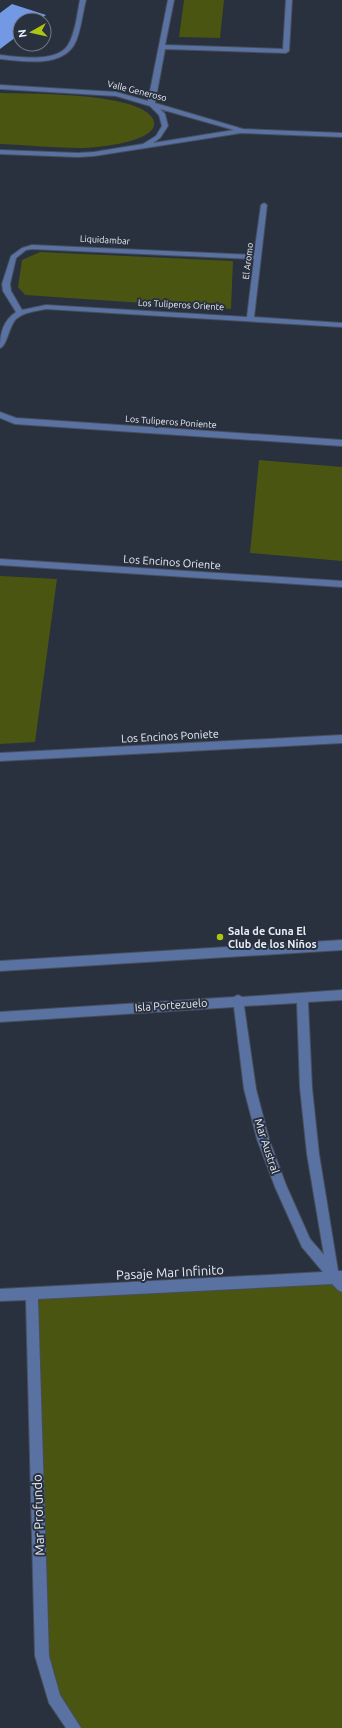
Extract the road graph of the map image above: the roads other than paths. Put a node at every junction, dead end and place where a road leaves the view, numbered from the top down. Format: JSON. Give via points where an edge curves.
{"nodes":[{"id":1,"x":83,"y":0,"type":"edge"},
{"id":2,"x":171,"y":0,"type":"edge"},
{"id":3,"x":289,"y":0,"type":"edge"},
{"id":4,"x":163,"y":47,"type":"junction"},
{"id":5,"x":0,"y":57,"type":"edge"},
{"id":6,"x":0,"y":87,"type":"edge"},
{"id":7,"x":151,"y":103,"type":"junction"},
{"id":8,"x":242,"y":131,"type":"junction"},
{"id":9,"x":342,"y":135,"type":"edge"},
{"id":10,"x":140,"y":147,"type":"junction"},
{"id":11,"x":0,"y":152,"type":"edge"},
{"id":12,"x":264,"y":205,"type":"dead end"},
{"id":13,"x":258,"y":258,"type":"junction"},
{"id":14,"x":20,"y":312,"type":"junction"},
{"id":15,"x":250,"y":319,"type":"junction"},
{"id":16,"x":342,"y":325,"type":"edge"},
{"id":17,"x":0,"y":346,"type":"edge"},
{"id":18,"x":0,"y":415,"type":"edge"},
{"id":19,"x":342,"y":443,"type":"edge"},
{"id":20,"x":0,"y":562,"type":"edge"},
{"id":21,"x":342,"y":584,"type":"edge"},
{"id":22,"x":342,"y":739,"type":"edge"},
{"id":23,"x":0,"y":757,"type":"edge"},
{"id":24,"x":342,"y":945,"type":"edge"},
{"id":25,"x":0,"y":966,"type":"edge"},
{"id":26,"x":342,"y":995,"type":"edge"},
{"id":27,"x":302,"y":997,"type":"junction"},
{"id":28,"x":238,"y":1000,"type":"junction"},
{"id":29,"x":0,"y":1017,"type":"edge"},
{"id":30,"x":338,"y":1277,"type":"edge"},
{"id":31,"x":342,"y":1286,"type":"edge"},
{"id":32,"x":32,"y":1294,"type":"junction"},
{"id":33,"x":0,"y":1295,"type":"edge"},
{"id":34,"x":74,"y":1728,"type":"edge"}],
"edges":[{"from":1,"to":5,"type":"street","via":[[71,46],[63,54],[43,59]]},
{"from":2,"to":4,"type":"street"},
{"from":3,"to":4,"type":"street","via":[[286,51]]},
{"from":4,"to":7,"type":"street"},
{"from":6,"to":7,"type":"street","name":"Valle Generoso","via":[[100,92]]},
{"from":7,"to":8,"type":"street","name":"Valle Generoso"},
{"from":7,"to":10,"type":"street","via":[[162,114],[164,126],[158,137]]},
{"from":8,"to":9,"type":"street","name":"Valle Generoso"},
{"from":8,"to":10,"type":"street","name":"Valle Generoso"},
{"from":10,"to":11,"type":"street","name":"Valle Generoso","via":[[78,155]]},
{"from":12,"to":13,"type":"street","name":"El Aromo"},
{"from":13,"to":14,"type":"street","name":"Liquidambar","via":[[32,246],[13,257],[6,284],[7,291]]},
{"from":13,"to":15,"type":"street","name":"El Aromo"},
{"from":14,"to":15,"type":"street","name":"Los Tuliperos Oriente","via":[[46,307]]},
{"from":14,"to":17,"type":"street","via":[[5,326]]},
{"from":15,"to":16,"type":"street","name":"Los Tuliperos Oriente"},
{"from":18,"to":19,"type":"street","name":"Los Tuliperos Poniente","via":[[15,421]]},
{"from":20,"to":21,"type":"street","name":"Los Encinos Oriente"},
{"from":22,"to":23,"type":"street","name":"Los Encinos Poniete"},
{"from":24,"to":25,"type":"street"},
{"from":26,"to":27,"type":"street","name":"Isla Portezuelo"},
{"from":27,"to":28,"type":"street","name":"Isla Portezuelo"},
{"from":27,"to":30,"type":"street","via":[[306,1088],[313,1154]]},
{"from":28,"to":29,"type":"street","name":"Isla Portezuelo"},
{"from":28,"to":30,"type":"street","name":"Mar Austral","via":[[250,1089],[266,1146],[306,1243]]},
{"from":30,"to":31,"type":"street","name":"Mar Austral"},
{"from":30,"to":32,"type":"street","name":"Pasaje Mar Infinito"},
{"from":32,"to":33,"type":"street","name":"Pasaje Mar Infinito"},
{"from":32,"to":34,"type":"street","name":"Mar Profundo","via":[[42,1656],[54,1698]]}]}
